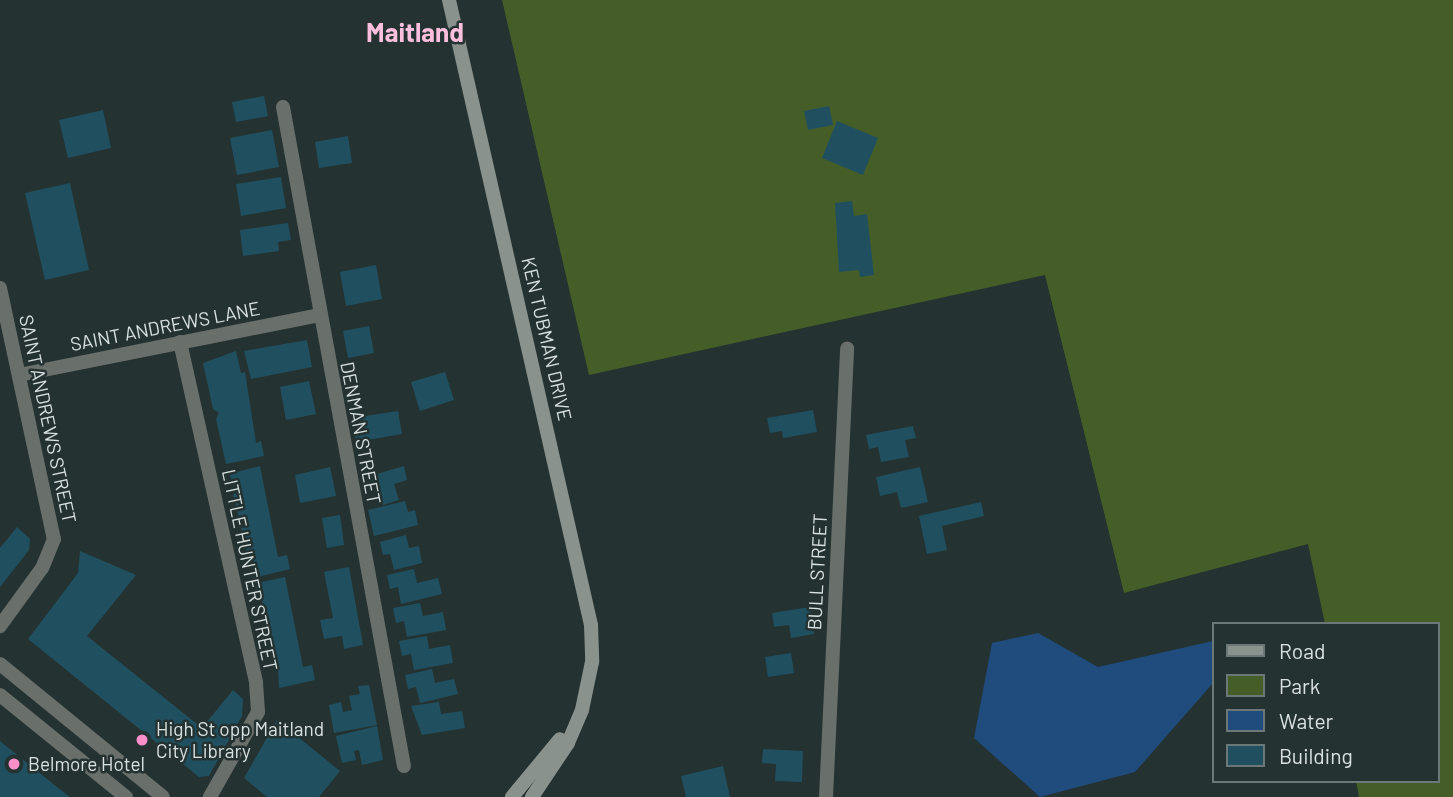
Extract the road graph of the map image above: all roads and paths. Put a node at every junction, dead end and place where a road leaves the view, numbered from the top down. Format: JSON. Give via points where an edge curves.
{"nodes":[{"id":1,"x":449,"y":0,"type":"edge"},
{"id":2,"x":283,"y":107,"type":"dead end"},
{"id":3,"x":0,"y":288,"type":"edge"},
{"id":4,"x":319,"y":315,"type":"junction"},
{"id":5,"x":180,"y":342,"type":"junction"},
{"id":6,"x":847,"y":348,"type":"dead end"},
{"id":7,"x":19,"y":375,"type":"junction"},
{"id":8,"x":0,"y":626,"type":"edge"},
{"id":9,"x":0,"y":664,"type":"edge"},
{"id":10,"x":588,"y":690,"type":"junction"},
{"id":11,"x":0,"y":695,"type":"edge"},
{"id":12,"x":404,"y":766,"type":"dead end"},
{"id":13,"x":123,"y":767,"type":"junction"},
{"id":14,"x":110,"y":784,"type":"junction"},
{"id":15,"x":126,"y":797,"type":"edge"},
{"id":16,"x":163,"y":797,"type":"edge"},
{"id":17,"x":210,"y":797,"type":"edge"},
{"id":18,"x":512,"y":797,"type":"edge"},
{"id":19,"x":532,"y":797,"type":"edge"},
{"id":20,"x":826,"y":797,"type":"edge"}],
"edges":[{"from":1,"to":10,"type":"main road","name":"KEN TUBMAN DRIVE","via":[[587,596],[592,662]]},
{"from":2,"to":4,"type":"street","name":"DENMAN STREET"},
{"from":3,"to":7,"type":"street","name":"SAINT ANDREWS STREET"},
{"from":4,"to":5,"type":"street","name":"SAINT ANDREWS LANE"},
{"from":4,"to":12,"type":"street","name":"DENMAN STREET"},
{"from":5,"to":7,"type":"street","name":"SAINT ANDREWS LANE"},
{"from":5,"to":17,"type":"street","name":"LITTLE HUNTER STREET","via":[[256,683],[258,712]]},
{"from":6,"to":20,"type":"street","name":"BULL STREET"},
{"from":7,"to":8,"type":"street","name":"SAINT ANDREWS STREET","via":[[54,539],[42,568]]},
{"from":9,"to":13,"type":"street"},
{"from":10,"to":18,"type":"main road","name":"KEN TUBMAN DRIVE","via":[[555,748]]},
{"from":10,"to":19,"type":"main road","name":"KEN TUBMAN DRIVE","via":[[568,743]]},
{"from":11,"to":14,"type":"street"},
{"from":13,"to":14,"type":"street"},
{"from":13,"to":16,"type":"street"},
{"from":14,"to":15,"type":"street"}]}
